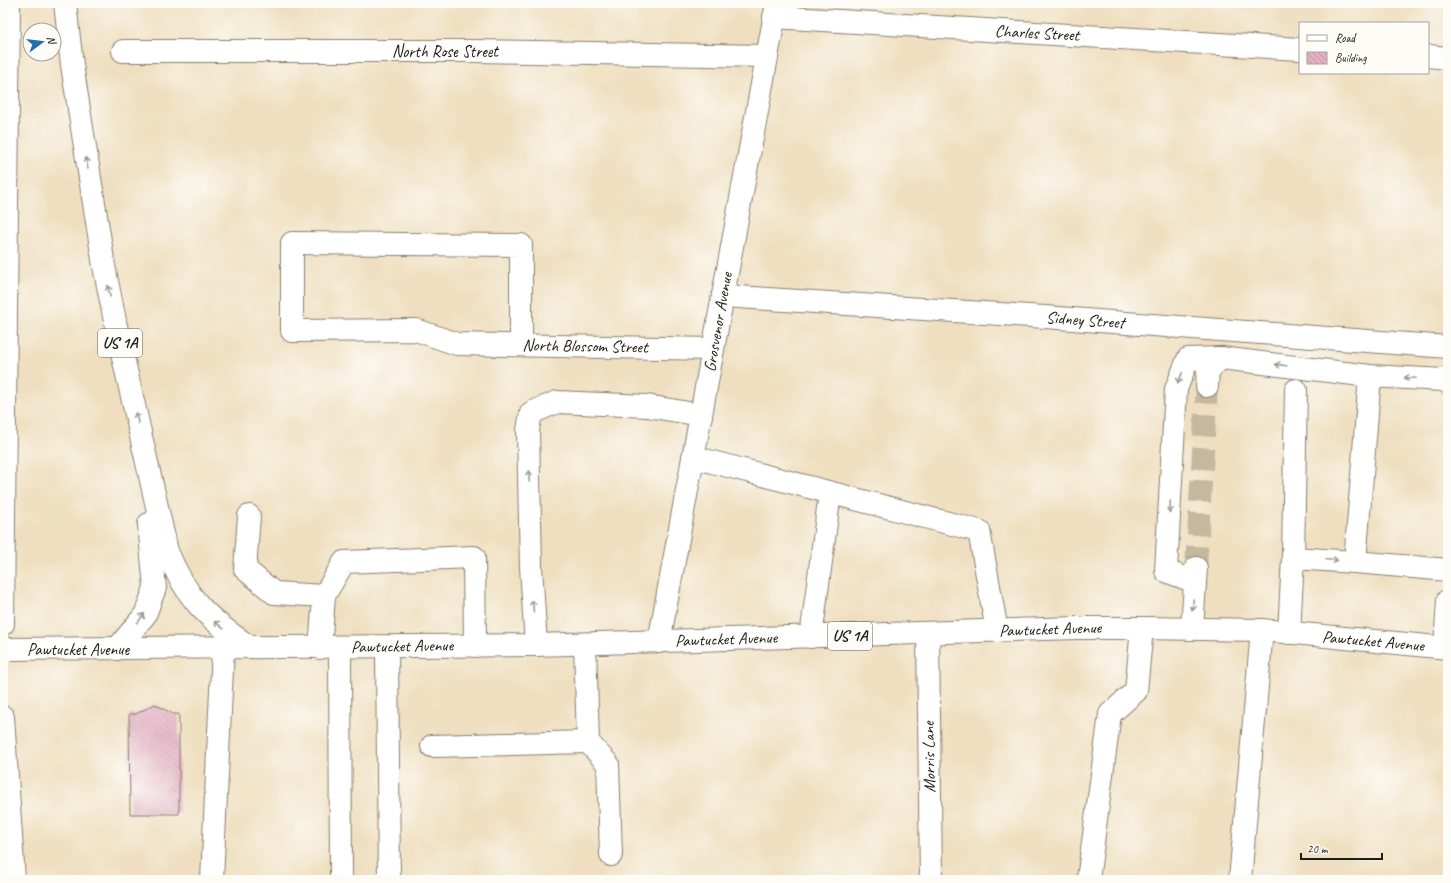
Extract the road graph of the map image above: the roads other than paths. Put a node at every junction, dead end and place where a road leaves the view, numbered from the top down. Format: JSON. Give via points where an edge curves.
{"nodes":[{"id":1,"x":9,"y":3,"type":"edge"},
{"id":2,"x":65,"y":3,"type":"edge"},
{"id":3,"x":775,"y":10,"type":"edge"},
{"id":4,"x":1299,"y":48,"type":"edge"},
{"id":5,"x":123,"y":51,"type":"dead end"},
{"id":6,"x":767,"y":56,"type":"junction"},
{"id":7,"x":1429,"y":56,"type":"edge"},
{"id":8,"x":1448,"y":58,"type":"edge"},
{"id":9,"x":723,"y":296,"type":"junction"},
{"id":10,"x":521,"y":345,"type":"junction"},
{"id":11,"x":1448,"y":347,"type":"edge"},
{"id":12,"x":713,"y":349,"type":"junction"},
{"id":13,"x":1221,"y":358,"type":"junction"},
{"id":14,"x":1370,"y":376,"type":"junction"},
{"id":15,"x":1448,"y":383,"type":"edge"},
{"id":16,"x":1207,"y":386,"type":"tunnel mouth"},
{"id":17,"x":1296,"y":390,"type":"dead end"},
{"id":18,"x":701,"y":415,"type":"junction"},
{"id":19,"x":142,"y":439,"type":"junction"},
{"id":20,"x":693,"y":457,"type":"junction"},
{"id":21,"x":830,"y":493,"type":"junction"},
{"id":22,"x":249,"y":516,"type":"dead end"},
{"id":23,"x":1293,"y":558,"type":"junction"},
{"id":24,"x":1355,"y":562,"type":"junction"},
{"id":25,"x":1448,"y":570,"type":"edge"},
{"id":26,"x":324,"y":596,"type":"junction"},
{"id":27,"x":1448,"y":600,"type":"edge"},
{"id":28,"x":3,"y":624,"type":"edge"},
{"id":29,"x":1142,"y":628,"type":"junction"},
{"id":30,"x":1192,"y":629,"type":"junction"},
{"id":31,"x":1262,"y":630,"type":"junction"},
{"id":32,"x":997,"y":631,"type":"junction"},
{"id":33,"x":928,"y":633,"type":"junction"},
{"id":34,"x":1289,"y":633,"type":"junction"},
{"id":35,"x":811,"y":637,"type":"junction"},
{"id":36,"x":659,"y":642,"type":"junction"},
{"id":37,"x":585,"y":644,"type":"junction"},
{"id":38,"x":536,"y":645,"type":"junction"},
{"id":39,"x":475,"y":646,"type":"junction"},
{"id":40,"x":250,"y":647,"type":"junction"},
{"id":41,"x":330,"y":647,"type":"junction"},
{"id":42,"x":387,"y":647,"type":"junction"},
{"id":43,"x":1446,"y":647,"type":"edge"},
{"id":44,"x":223,"y":648,"type":"junction"},
{"id":45,"x":3,"y":649,"type":"edge"},
{"id":46,"x":117,"y":649,"type":"junction"},
{"id":47,"x":3,"y":717,"type":"edge"},
{"id":48,"x":588,"y":742,"type":"junction"},
{"id":49,"x":432,"y":746,"type":"dead end"},
{"id":50,"x":611,"y":855,"type":"dead end"},
{"id":51,"x":14,"y":880,"type":"edge"},
{"id":52,"x":212,"y":880,"type":"edge"},
{"id":53,"x":341,"y":880,"type":"edge"},
{"id":54,"x":389,"y":880,"type":"edge"},
{"id":55,"x":931,"y":880,"type":"edge"},
{"id":56,"x":1088,"y":880,"type":"edge"},
{"id":57,"x":1240,"y":880,"type":"edge"}],
"edges":[{"from":1,"to":28,"type":"main road"},
{"from":19,"to":2,"type":"main road","number":"US 1A","one_way":true,"via":[[104,266],[72,65]]},
{"from":3,"to":4,"type":"main road","name":"Charles Street"},
{"from":3,"to":6,"type":"main road","name":"Grosvenor Avenue"},
{"from":5,"to":6,"type":"main road","name":"North Rose Street","via":[[477,51]]},
{"from":6,"to":9,"type":"main road","name":"Grosvenor Avenue"},
{"from":7,"to":8,"type":"main road"},
{"from":9,"to":11,"type":"main road","name":"Sidney Street"},
{"from":9,"to":12,"type":"main road","name":"Grosvenor Avenue"},
{"from":10,"to":10,"type":"main road","name":"North Blossom Street","via":[[457,344],[416,330],[292,331],[292,243],[521,245]]},
{"from":10,"to":12,"type":"main road","name":"North Blossom Street"},
{"from":12,"to":18,"type":"main road","name":"Grosvenor Avenue"},
{"from":14,"to":13,"type":"main road","one_way":true},
{"from":13,"to":16,"type":"main road","via":[[1208,371]]},
{"from":13,"to":30,"type":"main road","one_way":true,"via":[[1188,359],[1176,389],[1166,571],[1195,575]]},
{"from":15,"to":14,"type":"main road","one_way":true,"via":[[1444,380]]},
{"from":14,"to":24,"type":"main road"},
{"from":17,"to":23,"type":"main road"},
{"from":18,"to":20,"type":"main road","name":"Grosvenor Avenue"},
{"from":38,"to":18,"type":"main road","one_way":true,"via":[[531,567],[528,430],[531,413],[557,402],[647,406]]},
{"from":40,"to":19,"type":"main road","number":"US 1A","one_way":true,"via":[[208,616],[196,604],[180,580],[167,551]]},
{"from":46,"to":19,"type":"main road","one_way":true,"via":[[145,615],[155,588]]},
{"from":20,"to":21,"type":"main road"},
{"from":20,"to":36,"type":"main road","name":"Grosvenor Avenue"},
{"from":21,"to":32,"type":"main road","via":[[979,531]]},
{"from":21,"to":35,"type":"main road"},
{"from":22,"to":26,"type":"main road","via":[[245,569],[274,593]]},
{"from":23,"to":24,"type":"main road","one_way":true},
{"from":23,"to":34,"type":"main road"},
{"from":24,"to":25,"type":"main road"},
{"from":26,"to":39,"type":"main road","via":[[344,562],[474,557]]},
{"from":26,"to":41,"type":"main road"},
{"from":27,"to":43,"type":"main road"},
{"from":29,"to":30,"type":"main road","name":"Pawtucket Avenue","number":"US 1A"},
{"from":29,"to":32,"type":"main road","name":"Pawtucket Avenue","number":"US 1A"},
{"from":29,"to":56,"type":"main road","via":[[1136,690],[1110,714]]},
{"from":30,"to":31,"type":"main road","name":"Pawtucket Avenue","number":"US 1A"},
{"from":31,"to":34,"type":"main road","name":"Pawtucket Avenue","number":"US 1A"},
{"from":31,"to":57,"type":"main road"},
{"from":32,"to":33,"type":"main road","name":"Pawtucket Avenue","number":"US 1A"},
{"from":33,"to":35,"type":"main road","name":"Pawtucket Avenue","number":"US 1A"},
{"from":33,"to":55,"type":"main road","name":"Morris Lane"},
{"from":34,"to":43,"type":"main road","name":"Pawtucket Avenue","number":"US 1A"},
{"from":35,"to":36,"type":"main road","name":"Pawtucket Avenue","number":"US 1A"},
{"from":36,"to":37,"type":"main road","name":"Pawtucket Avenue","number":"US 1A"},
{"from":37,"to":38,"type":"main road","name":"Pawtucket Avenue","number":"US 1A"},
{"from":37,"to":48,"type":"main road"},
{"from":38,"to":39,"type":"main road","name":"Pawtucket Avenue","number":"US 1A"},
{"from":39,"to":42,"type":"main road","name":"Pawtucket Avenue","number":"US 1A"},
{"from":40,"to":41,"type":"main road","name":"Pawtucket Avenue","number":"US 1A"},
{"from":40,"to":44,"type":"main road","name":"Pawtucket Avenue","number":"US 1A"},
{"from":41,"to":42,"type":"main road","name":"Pawtucket Avenue","number":"US 1A"},
{"from":41,"to":53,"type":"main road"},
{"from":42,"to":54,"type":"main road"},
{"from":44,"to":46,"type":"main road","name":"Pawtucket Avenue","number":"US 1A"},
{"from":44,"to":52,"type":"main road"},
{"from":45,"to":46,"type":"main road","name":"Pawtucket Avenue","number":"US 1A"},
{"from":47,"to":51,"type":"main road"},
{"from":48,"to":49,"type":"main road"},
{"from":48,"to":50,"type":"main road","via":[[608,764]]}]}
